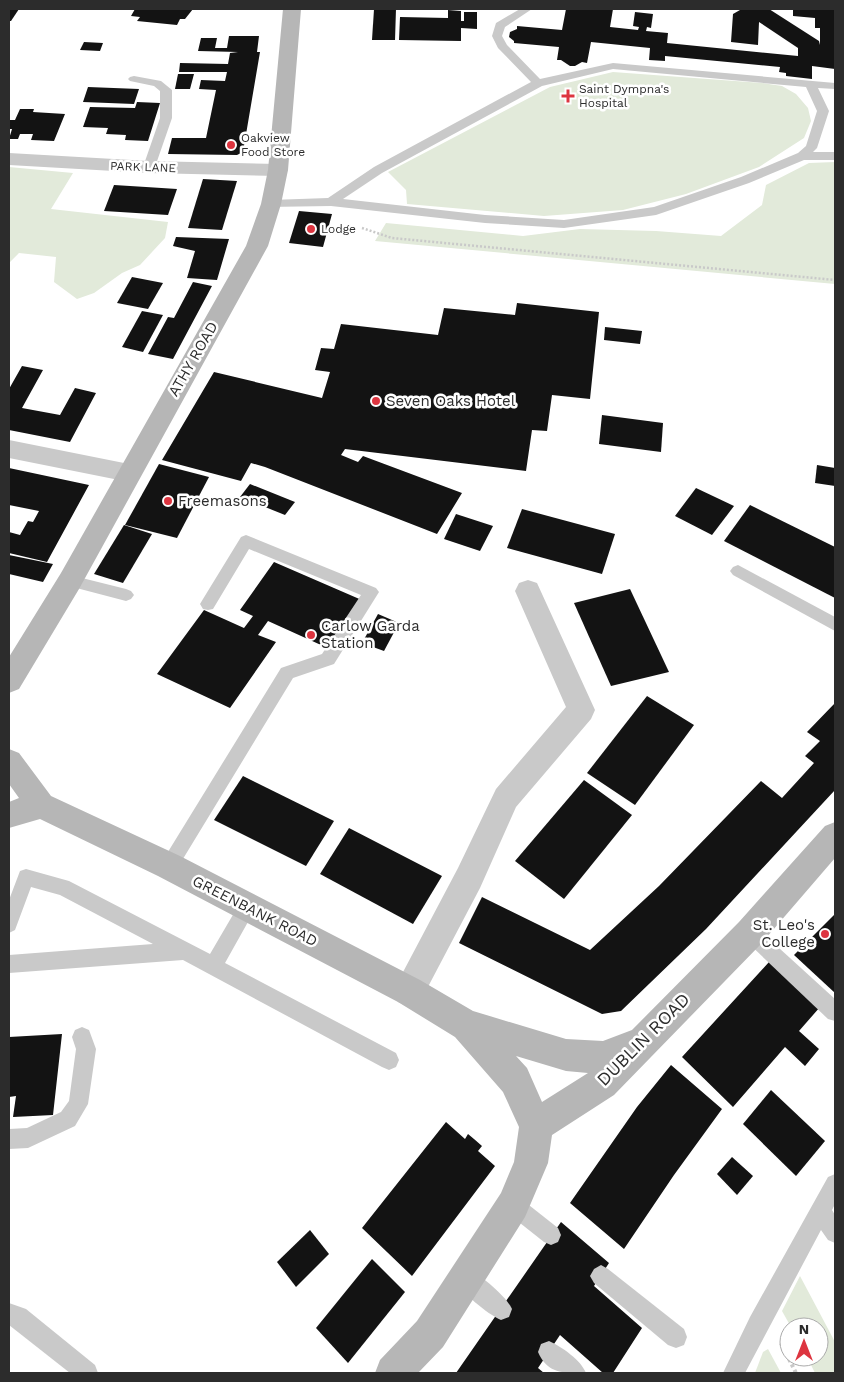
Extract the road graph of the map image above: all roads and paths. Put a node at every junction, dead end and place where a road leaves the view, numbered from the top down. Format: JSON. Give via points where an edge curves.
{"nodes":[{"id":1,"x":292,"y":9,"type":"edge"},
{"id":2,"x":528,"y":9,"type":"edge"},
{"id":3,"x":134,"y":79,"type":"dead end"},
{"id":4,"x":538,"y":82,"type":"junction"},
{"id":5,"x":811,"y":84,"type":"junction"},
{"id":6,"x":835,"y":86,"type":"edge"},
{"id":7,"x":802,"y":156,"type":"junction"},
{"id":8,"x":835,"y":156,"type":"edge"},
{"id":9,"x":9,"y":160,"type":"edge"},
{"id":10,"x":149,"y":168,"type":"junction"},
{"id":11,"x":278,"y":170,"type":"junction"},
{"id":12,"x":334,"y":202,"type":"junction"},
{"id":13,"x":271,"y":204,"type":"junction"},
{"id":14,"x":835,"y":280,"type":"edge"},
{"id":15,"x":9,"y":449,"type":"edge"},
{"id":16,"x":129,"y":473,"type":"junction"},
{"id":17,"x":738,"y":571,"type":"dead end"},
{"id":18,"x":70,"y":581,"type":"junction"},
{"id":19,"x":528,"y":591,"type":"dead end"},
{"id":20,"x":126,"y":595,"type":"dead end"},
{"id":21,"x":208,"y":604,"type":"dead end"},
{"id":22,"x":835,"y":625,"type":"edge"},
{"id":23,"x":9,"y":681,"type":"edge"},
{"id":24,"x":9,"y":762,"type":"edge"},
{"id":25,"x":41,"y":805,"type":"junction"},
{"id":26,"x":9,"y":815,"type":"edge"},
{"id":27,"x":835,"y":836,"type":"edge"},
{"id":28,"x":169,"y":866,"type":"junction"},
{"id":29,"x":247,"y":907,"type":"junction"},
{"id":30,"x":9,"y":924,"type":"edge"},
{"id":31,"x":750,"y":933,"type":"junction"},
{"id":32,"x":185,"y":951,"type":"junction"},
{"id":33,"x":9,"y":964,"type":"edge"},
{"id":34,"x":213,"y":966,"type":"junction"},
{"id":35,"x":408,"y":991,"type":"junction"},
{"id":36,"x":835,"y":1012,"type":"edge"},
{"id":37,"x":466,"y":1025,"type":"junction"},
{"id":38,"x":82,"y":1037,"type":"dead end"},
{"id":39,"x":640,"y":1043,"type":"junction"},
{"id":40,"x":389,"y":1060,"type":"dead end"},
{"id":41,"x":536,"y":1126,"type":"junction"},
{"id":42,"x":9,"y":1139,"type":"edge"},
{"id":43,"x":835,"y":1184,"type":"edge"},
{"id":44,"x":513,"y":1205,"type":"junction"},
{"id":45,"x":820,"y":1211,"type":"junction"},
{"id":46,"x":835,"y":1233,"type":"edge"},
{"id":47,"x":551,"y":1236,"type":"dead end"},
{"id":48,"x":601,"y":1276,"type":"dead end"},
{"id":49,"x":466,"y":1279,"type":"junction"},
{"id":50,"x":500,"y":1309,"type":"dead end"},
{"id":51,"x":9,"y":1314,"type":"edge"},
{"id":52,"x":676,"y":1337,"type":"dead end"},
{"id":53,"x":549,"y":1352,"type":"dead end"},
{"id":54,"x":87,"y":1373,"type":"edge"},
{"id":55,"x":393,"y":1373,"type":"edge"},
{"id":56,"x":575,"y":1373,"type":"edge"},
{"id":57,"x":734,"y":1373,"type":"edge"}],
"edges":[{"from":1,"to":11,"type":"main road","name":"ATHY ROAD"},
{"from":2,"to":4,"type":"lane","via":[[500,25],[497,36],[502,46]]},
{"from":3,"to":10,"type":"lane","via":[[157,83],[166,90],[166,118]]},
{"from":4,"to":5,"type":"lane","via":[[613,66]]},
{"from":4,"to":12,"type":"lane","via":[[378,170]]},
{"from":5,"to":6,"type":"lane"},
{"from":5,"to":7,"type":"lane","via":[[823,111],[811,148]]},
{"from":7,"to":8,"type":"lane"},
{"from":7,"to":12,"type":"lane","via":[[656,211],[564,224],[485,219]]},
{"from":9,"to":10,"type":"street","name":"PARK LANE"},
{"from":10,"to":11,"type":"street","name":"PARK LANE"},
{"from":11,"to":13,"type":"main road","name":"ATHY ROAD"},
{"from":12,"to":13,"type":"lane"},
{"from":12,"to":14,"type":"path","via":[[344,217],[360,228],[392,238]]},
{"from":13,"to":16,"type":"main road","name":"ATHY ROAD","via":[[257,246]]},
{"from":15,"to":16,"type":"street"},
{"from":16,"to":18,"type":"main road","name":"ATHY ROAD"},
{"from":17,"to":22,"type":"lane"},
{"from":18,"to":20,"type":"lane"},
{"from":18,"to":23,"type":"main road","name":"ATHY ROAD"},
{"from":19,"to":35,"type":"street","via":[[581,710],[506,798],[469,878]]},
{"from":21,"to":28,"type":"lane","via":[[246,541],[370,592],[328,659],[287,673]]},
{"from":24,"to":25,"type":"main road","name":"GREENBANK ROAD"},
{"from":25,"to":26,"type":"main road"},
{"from":25,"to":28,"type":"main road","name":"GREENBANK ROAD"},
{"from":27,"to":31,"type":"main road","name":"DUBLIN ROAD"},
{"from":28,"to":29,"type":"main road","name":"GREENBANK ROAD"},
{"from":29,"to":34,"type":"lane"},
{"from":29,"to":35,"type":"main road","name":"GREENBANK ROAD"},
{"from":30,"to":32,"type":"lane","via":[[26,877],[63,887]]},
{"from":31,"to":36,"type":"lane"},
{"from":31,"to":39,"type":"main road","name":"DUBLIN ROAD"},
{"from":32,"to":33,"type":"lane"},
{"from":32,"to":34,"type":"lane"},
{"from":34,"to":40,"type":"lane"},
{"from":35,"to":37,"type":"main road","name":"GREENBANK ROAD"},
{"from":37,"to":39,"type":"main road","name":"GREENBANK ROAD","via":[[566,1056],[603,1058]]},
{"from":37,"to":41,"type":"main road","name":"GREENBANK ROAD","via":[[516,1080]]},
{"from":38,"to":42,"type":"lane","via":[[86,1049],[78,1104],[68,1119],[28,1138]]},
{"from":39,"to":41,"type":"main road","name":"DUBLIN ROAD","via":[[602,1082]]},
{"from":41,"to":44,"type":"main road","via":[[531,1163]]},
{"from":43,"to":45,"type":"lane"},
{"from":44,"to":47,"type":"lane"},
{"from":44,"to":49,"type":"main road"},
{"from":45,"to":46,"type":"lane"},
{"from":45,"to":57,"type":"lane"},
{"from":48,"to":52,"type":"lane"},
{"from":49,"to":50,"type":"lane"},
{"from":49,"to":55,"type":"main road","via":[[430,1334]]},
{"from":51,"to":54,"type":"lane","via":[[18,1317]]},
{"from":53,"to":56,"type":"lane"}]}
